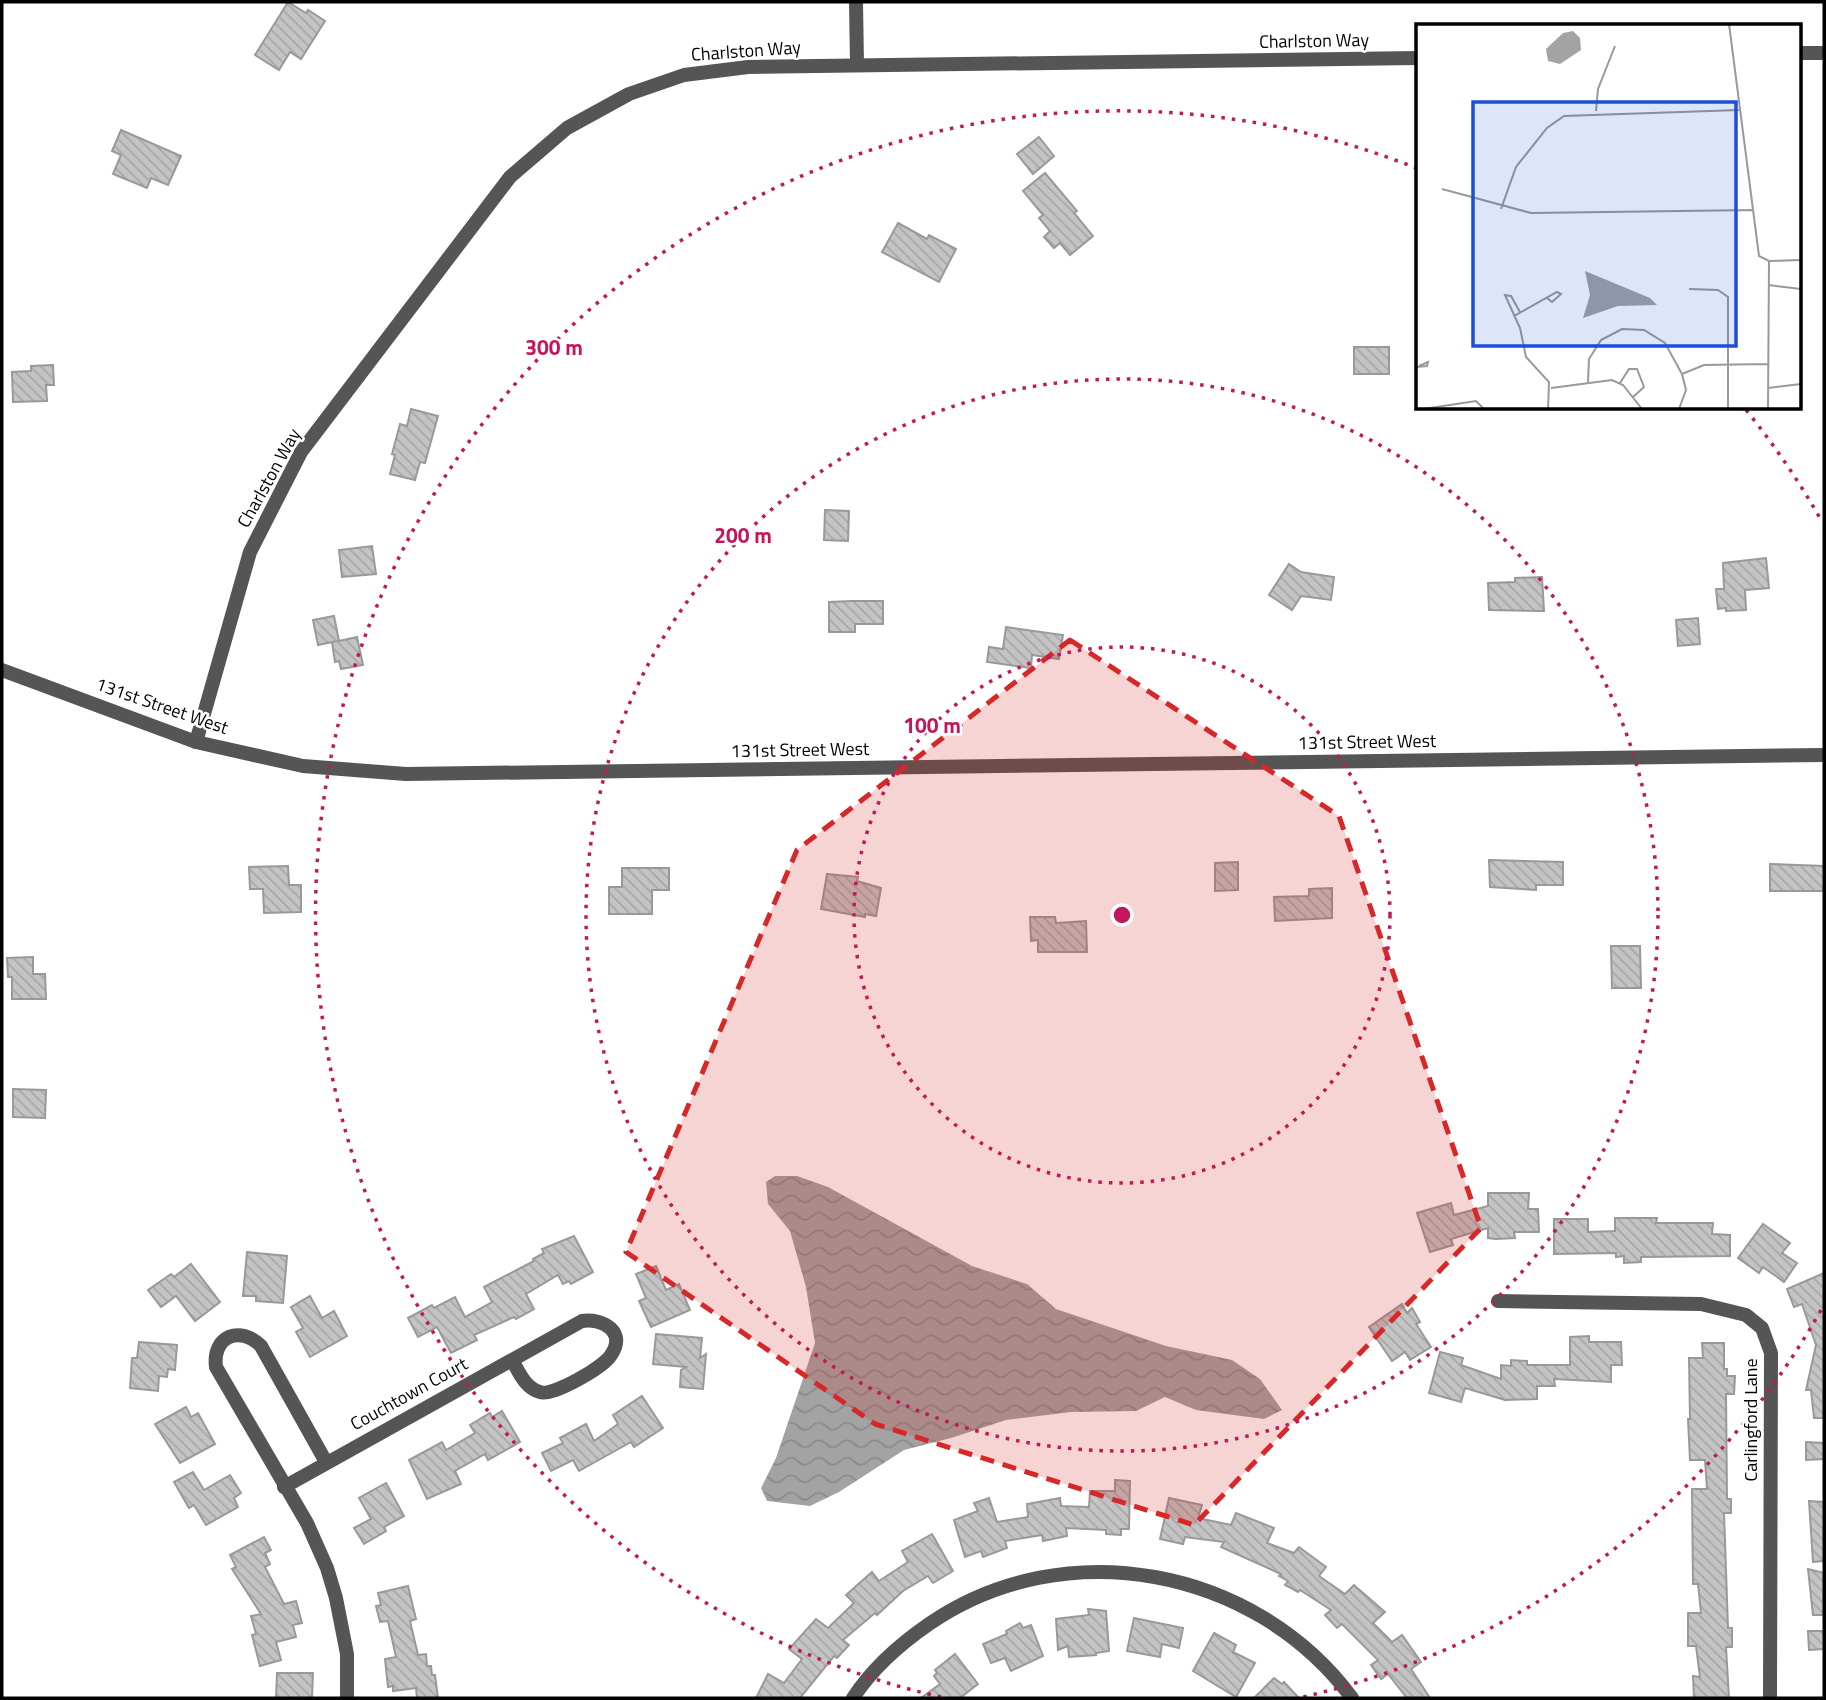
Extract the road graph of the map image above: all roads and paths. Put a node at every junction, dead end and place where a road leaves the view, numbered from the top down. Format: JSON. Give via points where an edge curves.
{"nodes":[{"id":1,"x":856,"y":2,"type":"edge"},
{"id":2,"x":1824,"y":52,"type":"edge"},
{"id":3,"x":1801,"y":53,"type":"edge"},
{"id":4,"x":1416,"y":58,"type":"edge"},
{"id":5,"x":857,"y":64,"type":"junction"},
{"id":6,"x":2,"y":670,"type":"edge"},
{"id":7,"x":196,"y":742,"type":"junction"},
{"id":8,"x":1824,"y":755,"type":"edge"},
{"id":9,"x":1498,"y":1301,"type":"dead end"},
{"id":10,"x":512,"y":1360,"type":"junction"},
{"id":11,"x":326,"y":1462,"type":"junction"},
{"id":12,"x":284,"y":1487,"type":"junction"},
{"id":13,"x":347,"y":1698,"type":"edge"},
{"id":14,"x":853,"y":1698,"type":"edge"},
{"id":15,"x":1352,"y":1698,"type":"edge"},
{"id":16,"x":1770,"y":1698,"type":"edge"}],
"edges":[{"from":1,"to":5,"type":"street"},
{"from":2,"to":3,"type":"street"},
{"from":4,"to":5,"type":"street","name":"Charlston Way"},
{"from":5,"to":7,"type":"street","name":"Charlston Way","via":[[748,67],[684,75],[629,94],[567,128],[510,177],[301,452],[250,552]]},
{"from":6,"to":7,"type":"street","name":"131st Street West"},
{"from":7,"to":8,"type":"street","name":"131st Street West","via":[[303,766],[405,774]]},
{"from":9,"to":16,"type":"street","name":"Carlingford Lane","via":[[1701,1304],[1746,1315],[1762,1328],[1772,1353]]},
{"from":10,"to":10,"type":"street","name":"Couchtown Court","via":[[582,1321],[598,1320],[614,1333],[614,1352],[608,1360],[546,1394],[524,1382]]},
{"from":10,"to":11,"type":"street","name":"Couchtown Court"},
{"from":11,"to":12,"type":"street","name":"Couchtown Court"},
{"from":11,"to":12,"type":"street","via":[[261,1346],[247,1336],[227,1337],[215,1352],[216,1367]]},
{"from":12,"to":13,"type":"street","via":[[307,1523],[336,1598],[346,1654]]},
{"from":14,"to":15,"type":"street","via":[[902,1644],[955,1607],[1034,1578],[1090,1571],[1159,1577],[1231,1599],[1309,1650]]}]}
